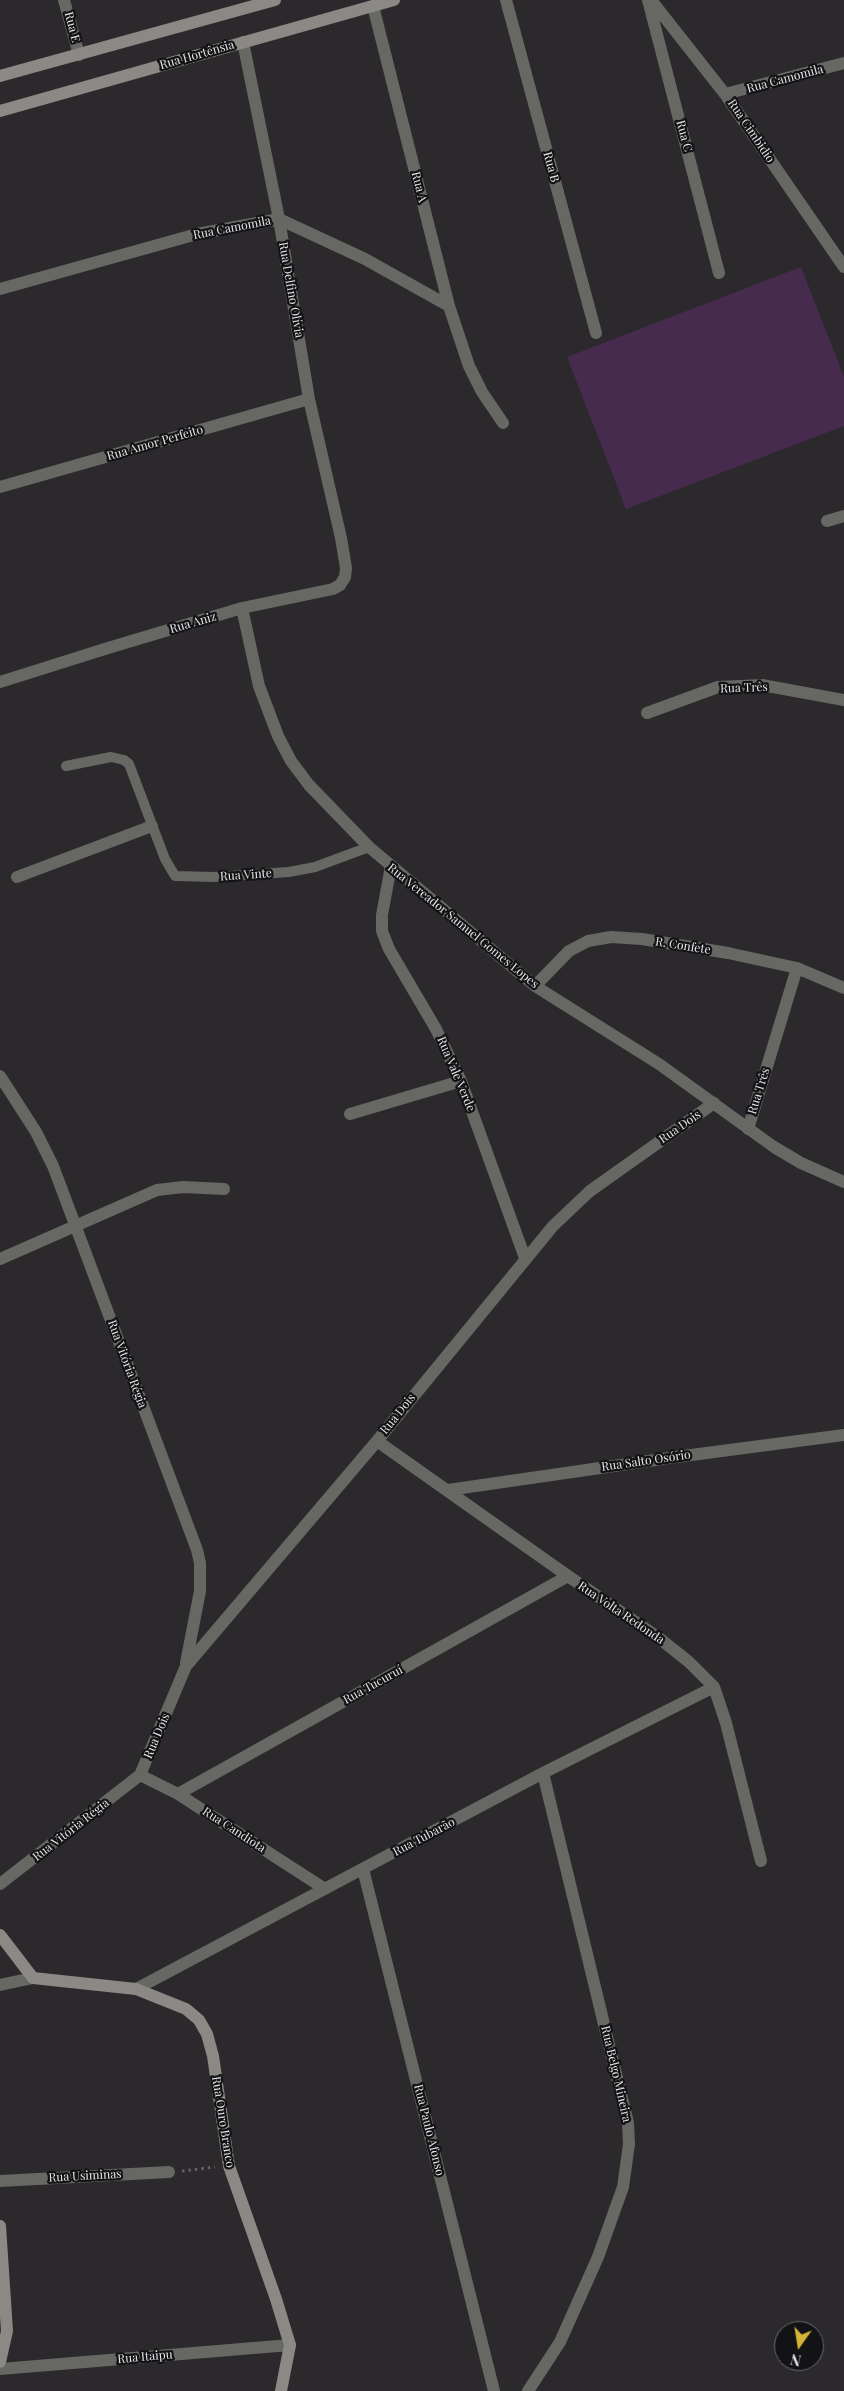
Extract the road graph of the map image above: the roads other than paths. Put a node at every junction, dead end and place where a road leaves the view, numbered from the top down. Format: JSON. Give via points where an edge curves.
{"nodes":[{"id":1,"x":64,"y":0,"type":"edge"},
{"id":2,"x":275,"y":0,"type":"edge"},
{"id":3,"x":394,"y":0,"type":"edge"},
{"id":4,"x":506,"y":0,"type":"edge"},
{"id":5,"x":650,"y":0,"type":"edge"},
{"id":6,"x":373,"y":6,"type":"junction"},
{"id":7,"x":243,"y":42,"type":"junction"},
{"id":8,"x":79,"y":55,"type":"junction"},
{"id":9,"x":844,"y":63,"type":"edge"},
{"id":10,"x":0,"y":76,"type":"edge"},
{"id":11,"x":725,"y":94,"type":"junction"},
{"id":12,"x":0,"y":112,"type":"edge"},
{"id":13,"x":279,"y":219,"type":"junction"},
{"id":14,"x":844,"y":266,"type":"edge"},
{"id":15,"x":719,"y":273,"type":"dead end"},
{"id":16,"x":0,"y":289,"type":"edge"},
{"id":17,"x":449,"y":306,"type":"junction"},
{"id":18,"x":596,"y":333,"type":"dead end"},
{"id":19,"x":309,"y":398,"type":"junction"},
{"id":20,"x":503,"y":423,"type":"dead end"},
{"id":21,"x":0,"y":488,"type":"edge"},
{"id":22,"x":844,"y":516,"type":"edge"},
{"id":23,"x":827,"y":521,"type":"dead end"},
{"id":24,"x":341,"y":538,"type":"joint"},
{"id":25,"x":242,"y":608,"type":"junction"},
{"id":26,"x":0,"y":682,"type":"edge"},
{"id":27,"x":844,"y":700,"type":"edge"},
{"id":28,"x":647,"y":713,"type":"dead end"},
{"id":29,"x":66,"y":766,"type":"dead end"},
{"id":30,"x":152,"y":826,"type":"junction"},
{"id":31,"x":369,"y":847,"type":"junction"},
{"id":32,"x":391,"y":866,"type":"junction"},
{"id":33,"x":17,"y":878,"type":"dead end"},
{"id":34,"x":797,"y":968,"type":"junction"},
{"id":35,"x":534,"y":986,"type":"junction"},
{"id":36,"x":844,"y":988,"type":"edge"},
{"id":37,"x":0,"y":1076,"type":"edge"},
{"id":38,"x":462,"y":1080,"type":"junction"},
{"id":39,"x":714,"y":1103,"type":"junction"},
{"id":40,"x":350,"y":1114,"type":"dead end"},
{"id":41,"x":748,"y":1128,"type":"junction"},
{"id":42,"x":844,"y":1182,"type":"edge"},
{"id":43,"x":224,"y":1189,"type":"dead end"},
{"id":44,"x":76,"y":1227,"type":"junction"},
{"id":45,"x":525,"y":1258,"type":"junction"},
{"id":46,"x":0,"y":1259,"type":"edge"},
{"id":47,"x":844,"y":1436,"type":"edge"},
{"id":48,"x":377,"y":1441,"type":"junction"},
{"id":49,"x":448,"y":1490,"type":"junction"},
{"id":50,"x":568,"y":1576,"type":"junction"},
{"id":51,"x":186,"y":1666,"type":"junction"},
{"id":52,"x":714,"y":1687,"type":"junction"},
{"id":53,"x":543,"y":1773,"type":"junction"},
{"id":54,"x":140,"y":1774,"type":"junction"},
{"id":55,"x":178,"y":1794,"type":"junction"},
{"id":56,"x":761,"y":1861,"type":"dead end"},
{"id":57,"x":363,"y":1869,"type":"junction"},
{"id":58,"x":0,"y":1884,"type":"edge"},
{"id":59,"x":326,"y":1889,"type":"junction"},
{"id":60,"x":0,"y":1935,"type":"edge"},
{"id":61,"x":33,"y":1978,"type":"junction"},
{"id":62,"x":0,"y":1985,"type":"edge"},
{"id":63,"x":136,"y":1989,"type":"junction"},
{"id":64,"x":169,"y":2172,"type":"road end"},
{"id":65,"x":0,"y":2181,"type":"edge"},
{"id":66,"x":0,"y":2226,"type":"edge"},
{"id":67,"x":290,"y":2345,"type":"junction"},
{"id":68,"x":0,"y":2362,"type":"edge"},
{"id":69,"x":0,"y":2369,"type":"edge"},
{"id":70,"x":281,"y":2391,"type":"edge"},
{"id":71,"x":494,"y":2391,"type":"edge"},
{"id":72,"x":528,"y":2391,"type":"edge"}],
"edges":[{"from":1,"to":8,"type":"street","name":"Rua E"},
{"from":2,"to":8,"type":"street"},
{"from":3,"to":6,"type":"street","name":"Rua Hortênsia"},
{"from":4,"to":18,"type":"street","name":"Rua B"},
{"from":5,"to":11,"type":"street","name":"Rua Cimbidio"},
{"from":5,"to":15,"type":"street","name":"Rua C"},
{"from":6,"to":7,"type":"street","name":"Rua Hortênsia"},
{"from":6,"to":17,"type":"street","name":"Rua A"},
{"from":7,"to":12,"type":"street","name":"Rua Hortênsia"},
{"from":7,"to":13,"type":"street","name":"Rua Delfino Olívia"},
{"from":8,"to":10,"type":"street"},
{"from":9,"to":11,"type":"street","name":"Rua Camomila"},
{"from":11,"to":14,"type":"street","name":"Rua Cimbidio"},
{"from":13,"to":16,"type":"street","name":"Rua Camomila","via":[[197,234]]},
{"from":13,"to":17,"type":"street","name":"Rua Camomila","via":[[365,259]]},
{"from":13,"to":19,"type":"street","name":"Rua Delfino Olívia"},
{"from":17,"to":20,"type":"street","name":"Rua A","via":[[469,366]]},
{"from":19,"to":21,"type":"street","name":"Rua Amor Perfeito"},
{"from":19,"to":24,"type":"street","name":"Rua Delfino Olívia"},
{"from":22,"to":23,"type":"street"},
{"from":24,"to":25,"type":"street","name":"Rua Aniz","via":[[346,568],[340,585]]},
{"from":25,"to":26,"type":"street","name":"Rua Aniz"},
{"from":25,"to":31,"type":"street","name":"Rua Vereador Samuel Gomes Lopes","via":[[259,686],[291,761],[309,785]]},
{"from":27,"to":28,"type":"street","name":"Rua Três","via":[[762,685],[718,687]]},
{"from":29,"to":30,"type":"lane","name":"Rua Vinte","via":[[103,758],[124,760],[131,767]]},
{"from":30,"to":31,"type":"lane","name":"Rua Vinte","via":[[171,872],[180,877],[259,875],[297,870],[315,867]]},
{"from":30,"to":33,"type":"street"},
{"from":31,"to":32,"type":"street","name":"Rua Vereador Samuel Gomes Lopes"},
{"from":32,"to":35,"type":"street","name":"Rua Vereador Samuel Gomes Lopes"},
{"from":32,"to":38,"type":"street","name":"Rua Vale Verde","via":[[382,931]]},
{"from":34,"to":35,"type":"street","name":"R. Confete","via":[[728,953],[611,937],[588,941],[569,951]]},
{"from":34,"to":36,"type":"street","name":"R. Confete"},
{"from":34,"to":41,"type":"street","name":"Rua Três"},
{"from":35,"to":39,"type":"street","name":"Rua Vereador Samuel Gomes Lopes","via":[[614,1034]]},
{"from":37,"to":44,"type":"street","name":"Rua Vitória Régia","via":[[44,1147]]},
{"from":38,"to":40,"type":"street"},
{"from":38,"to":45,"type":"street","name":"Rua Vale Verde"},
{"from":39,"to":41,"type":"street","name":"Rua Vereador Samuel Gomes Lopes"},
{"from":39,"to":45,"type":"street","name":"Rua Dois","via":[[590,1191]]},
{"from":41,"to":42,"type":"street","name":"Rua Vereador Samuel Gomes Lopes","via":[[801,1163]]},
{"from":43,"to":44,"type":"street","via":[[183,1187],[157,1190]]},
{"from":44,"to":46,"type":"street"},
{"from":44,"to":51,"type":"street","name":"Rua Vitória Régia","via":[[200,1563],[200,1591]]},
{"from":45,"to":48,"type":"street","name":"Rua Dois"},
{"from":47,"to":49,"type":"street","name":"Rua Salto Osório"},
{"from":48,"to":49,"type":"street","name":"Rua Volta Redonda"},
{"from":48,"to":51,"type":"street","name":"Rua Dois"},
{"from":49,"to":50,"type":"street","name":"Rua Volta Redonda"},
{"from":50,"to":52,"type":"street","name":"Rua Volta Redonda","via":[[670,1646]]},
{"from":50,"to":55,"type":"street","name":"Rua Tucuruí"},
{"from":51,"to":54,"type":"street","name":"Rua Dois"},
{"from":52,"to":53,"type":"street","name":"Rua Tubarão"},
{"from":52,"to":56,"type":"street","name":"Rua Volta Redonda"},
{"from":53,"to":57,"type":"street","name":"Rua Tubarão"},
{"from":53,"to":72,"type":"street","name":"Rua Belgo Mineira","via":[[628,2123],[629,2144],[623,2187],[598,2257],[560,2342]]},
{"from":54,"to":55,"type":"street","name":"Rua Candiota"},
{"from":54,"to":58,"type":"street","name":"Rua Vitória Régia"},
{"from":55,"to":59,"type":"street","name":"Rua Candiota"},
{"from":57,"to":59,"type":"street","name":"Rua Tubarão"},
{"from":57,"to":71,"type":"street","name":"Rua Paulo Afonso"},
{"from":59,"to":63,"type":"street","name":"Rua Tubarão"},
{"from":60,"to":61,"type":"street"},
{"from":61,"to":62,"type":"street","name":"Rua Ouro Branco"},
{"from":61,"to":63,"type":"street","name":"Rua Ouro Branco"},
{"from":63,"to":67,"type":"street","name":"Rua Ouro Branco","via":[[186,2009],[199,2020],[207,2034],[228,2166]]},
{"from":64,"to":65,"type":"street","name":"Rua Usiminas"},
{"from":66,"to":68,"type":"street","via":[[8,2331]]},
{"from":67,"to":69,"type":"street","name":"Rua Itaipu"},
{"from":67,"to":70,"type":"street","name":"Rua Ouro Branco"}]}
